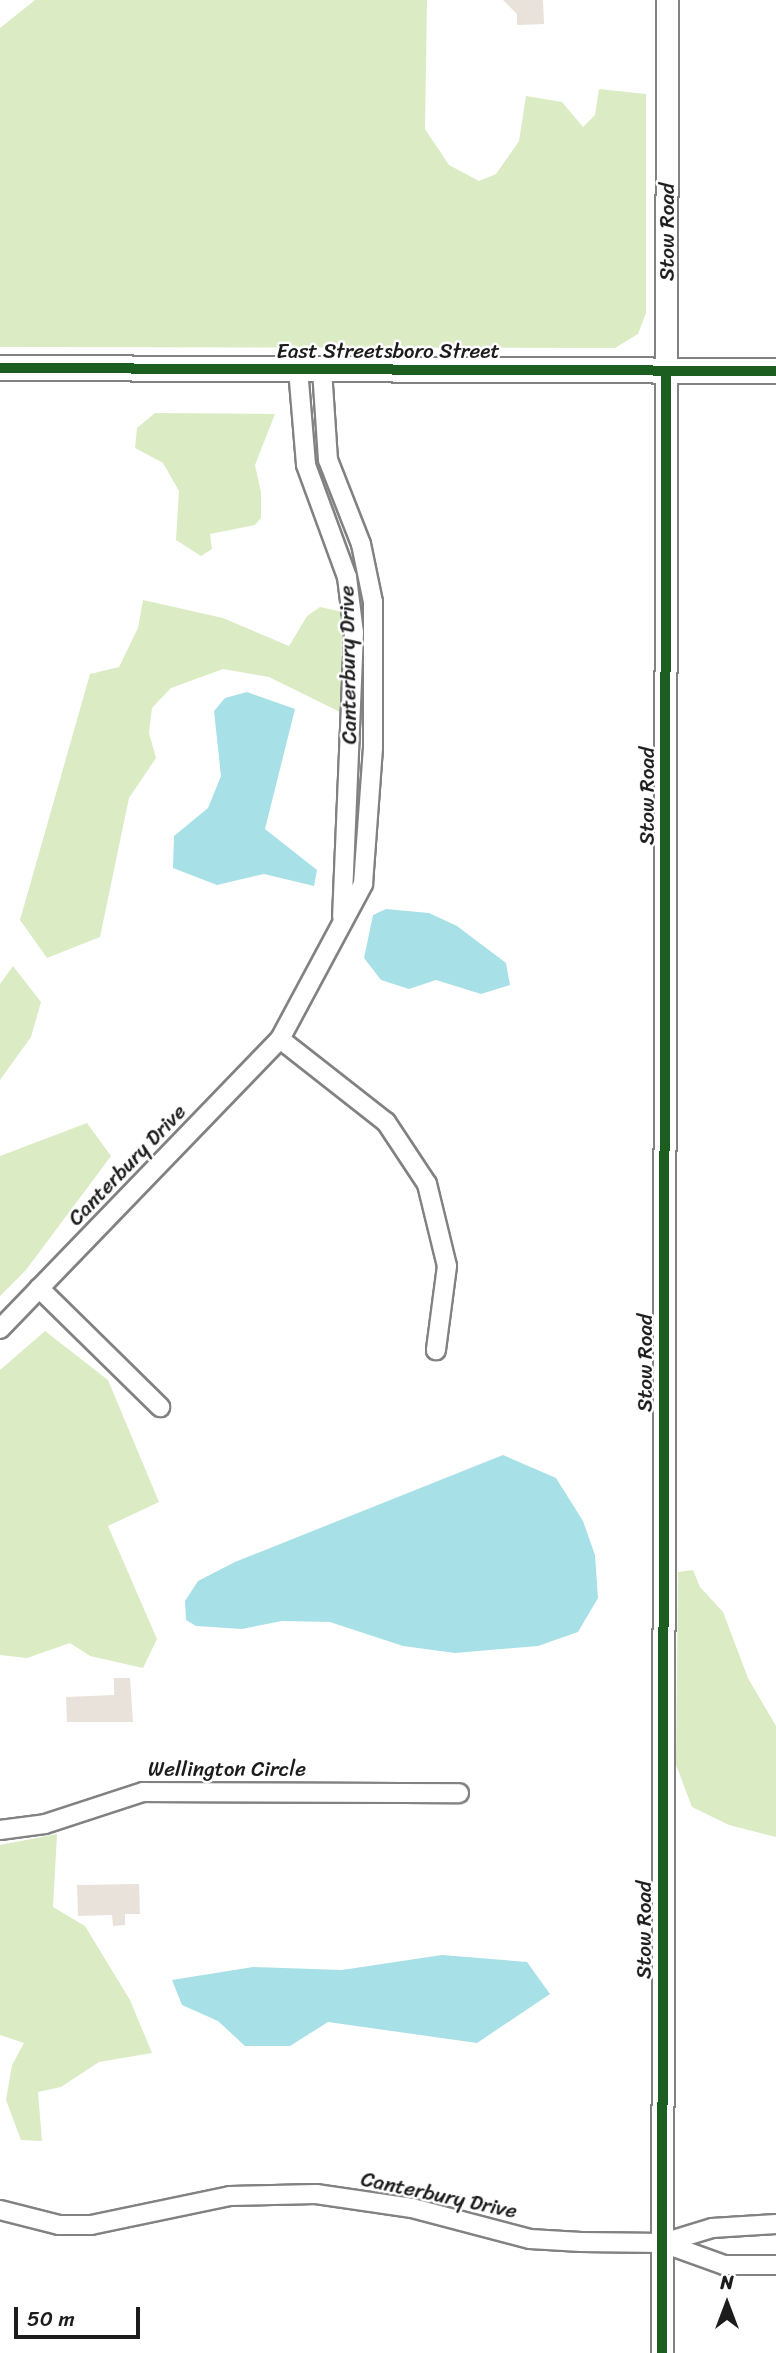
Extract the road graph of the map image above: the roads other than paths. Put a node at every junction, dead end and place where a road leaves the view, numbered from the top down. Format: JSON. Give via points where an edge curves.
{"nodes":[{"id":1,"x":667,"y":0,"type":"edge"},
{"id":2,"x":0,"y":368,"type":"edge"},
{"id":3,"x":310,"y":370,"type":"junction"},
{"id":4,"x":776,"y":371,"type":"edge"},
{"id":5,"x":666,"y":372,"type":"junction"},
{"id":6,"x":373,"y":619,"type":"junction"},
{"id":7,"x":354,"y":620,"type":"junction"},
{"id":8,"x":353,"y":725,"type":"junction"},
{"id":9,"x":373,"y":726,"type":"junction"},
{"id":10,"x":349,"y":817,"type":"junction"},
{"id":11,"x":369,"y":819,"type":"junction"},
{"id":12,"x":342,"y":919,"type":"junction"},
{"id":13,"x":280,"y":1039,"type":"junction"},
{"id":14,"x":39,"y":1288,"type":"junction"},
{"id":15,"x":0,"y":1329,"type":"edge"},
{"id":16,"x":436,"y":1350,"type":"dead end"},
{"id":17,"x":160,"y":1408,"type":"dead end"},
{"id":18,"x":459,"y":1793,"type":"dead end"},
{"id":19,"x":0,"y":1830,"type":"edge"},
{"id":20,"x":0,"y":2210,"type":"edge"},
{"id":21,"x":776,"y":2224,"type":"edge"},
{"id":22,"x":663,"y":2243,"type":"junction"},
{"id":23,"x":776,"y":2265,"type":"edge"},
{"id":24,"x":662,"y":2353,"type":"edge"}],
"edges":[{"from":1,"to":5,"type":"street","name":"Stow Road"},
{"from":2,"to":3,"type":"main road","name":"East Streetsboro Street"},
{"from":3,"to":5,"type":"main road","name":"East Streetsboro Street"},
{"from":3,"to":6,"type":"street","name":"Canterbury Drive","via":[[328,460],[361,544]]},
{"from":3,"to":7,"type":"street","name":"Canterbury Drive","via":[[306,465],[347,577]]},
{"from":4,"to":5,"type":"main road","name":"East Streetsboro Street"},
{"from":5,"to":22,"type":"street","name":"Stow Road"},
{"from":6,"to":7,"type":"street"},
{"from":6,"to":9,"type":"street","name":"Canterbury Drive"},
{"from":7,"to":8,"type":"street","name":"Canterbury Drive"},
{"from":8,"to":9,"type":"street"},
{"from":8,"to":10,"type":"street","name":"Canterbury Drive"},
{"from":9,"to":11,"type":"street","name":"Canterbury Drive"},
{"from":10,"to":11,"type":"street"},
{"from":10,"to":12,"type":"street","name":"Canterbury Drive"},
{"from":11,"to":12,"type":"street","name":"Canterbury Drive","via":[[363,884]]},
{"from":12,"to":13,"type":"street","name":"Canterbury Drive"},
{"from":13,"to":14,"type":"street","name":"Canterbury Drive"},
{"from":13,"to":16,"type":"street","via":[[386,1122],[427,1184],[447,1266]]},
{"from":14,"to":15,"type":"street","name":"Canterbury Drive"},
{"from":14,"to":17,"type":"street"},
{"from":18,"to":19,"type":"street","name":"Wellington Circle","via":[[143,1792],[45,1824]]},
{"from":20,"to":22,"type":"street","name":"Canterbury Drive","via":[[59,2225],[91,2225],[230,2196],[316,2194],[412,2208],[530,2239]]},
{"from":21,"to":22,"type":"street","name":"Canterbury Drive","via":[[712,2228]]},
{"from":22,"to":23,"type":"street","name":"Canterbury Drive","via":[[724,2265]]},
{"from":22,"to":24,"type":"street","name":"Stow Road"}]}
